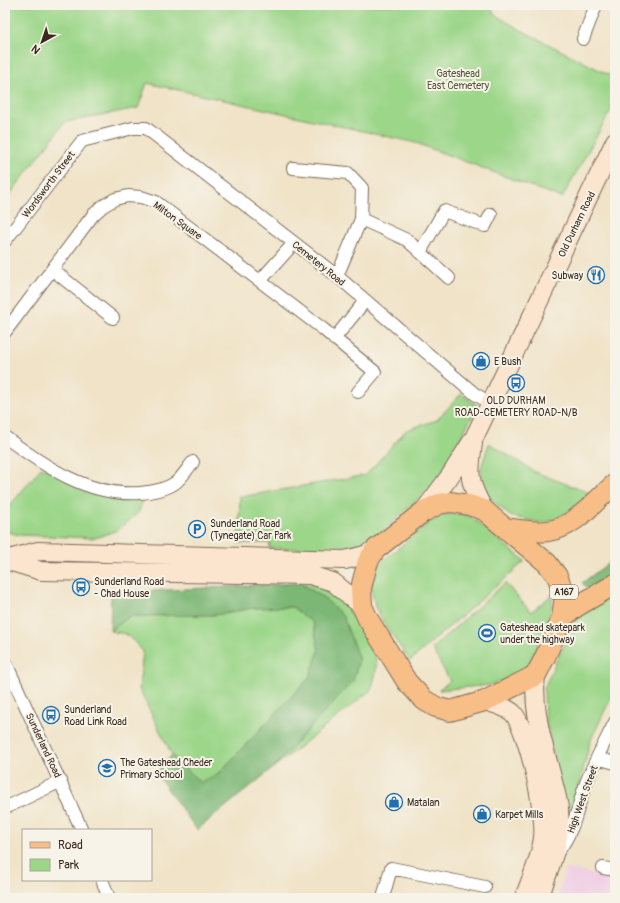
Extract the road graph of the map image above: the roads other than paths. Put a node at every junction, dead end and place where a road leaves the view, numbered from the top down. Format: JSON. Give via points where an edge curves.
{"nodes":[{"id":1,"x":596,"y":5,"type":"edge"},
{"id":2,"x":583,"y":39,"type":"dead end"},
{"id":3,"x":146,"y":128,"type":"joint"},
{"id":4,"x":613,"y":152,"type":"edge"},
{"id":5,"x":293,"y":168,"type":"dead end"},
{"id":6,"x":490,"y":214,"type":"dead end"},
{"id":7,"x":361,"y":219,"type":"junction"},
{"id":8,"x":5,"y":241,"type":"edge"},
{"id":9,"x":294,"y":243,"type":"junction"},
{"id":10,"x":420,"y":252,"type":"junction"},
{"id":11,"x":53,"y":270,"type":"junction"},
{"id":12,"x":337,"y":276,"type":"junction"},
{"id":13,"x":449,"y":278,"type":"dead end"},
{"id":14,"x":260,"y":281,"type":"junction"},
{"id":15,"x":365,"y":301,"type":"junction"},
{"id":16,"x":113,"y":318,"type":"dead end"},
{"id":17,"x":5,"y":332,"type":"edge"},
{"id":18,"x":334,"y":339,"type":"junction"},
{"id":19,"x":358,"y":392,"type":"dead end"},
{"id":20,"x":490,"y":403,"type":"junction"},
{"id":21,"x":5,"y":437,"type":"edge"},
{"id":22,"x":474,"y":438,"type":"junction"},
{"id":23,"x":193,"y":462,"type":"dead end"},
{"id":24,"x":615,"y":484,"type":"edge"},
{"id":25,"x":484,"y":510,"type":"junction"},
{"id":26,"x":423,"y":512,"type":"junction"},
{"id":27,"x":506,"y":528,"type":"junction"},
{"id":28,"x":376,"y":549,"type":"junction"},
{"id":29,"x":5,"y":560,"type":"edge"},
{"id":30,"x":615,"y":584,"type":"edge"},
{"id":31,"x":362,"y":606,"type":"junction"},
{"id":32,"x":562,"y":618,"type":"junction"},
{"id":33,"x":5,"y":661,"type":"edge"},
{"id":34,"x":536,"y":675,"type":"junction"},
{"id":35,"x":485,"y":701,"type":"junction"},
{"id":36,"x":615,"y":722,"type":"edge"},
{"id":37,"x":597,"y":758,"type":"junction"},
{"id":38,"x":615,"y":763,"type":"edge"},
{"id":39,"x":61,"y":781,"type":"junction"},
{"id":40,"x":5,"y":808,"type":"edge"},
{"id":41,"x":82,"y":829,"type":"edge"},
{"id":42,"x":554,"y":857,"type":"junction"},
{"id":43,"x":102,"y":881,"type":"edge"},
{"id":44,"x":485,"y":887,"type":"dead end"},
{"id":45,"x":109,"y":898,"type":"edge"},
{"id":46,"x":383,"y":898,"type":"edge"},
{"id":47,"x":524,"y":898,"type":"edge"},
{"id":48,"x":539,"y":898,"type":"edge"}],
"edges":[{"from":1,"to":2,"type":"street"},
{"from":3,"to":8,"type":"street","name":"Wordsworth Street","via":[[133,128],[82,141]]},
{"from":3,"to":9,"type":"street","name":"Cemetery Road"},
{"from":4,"to":20,"type":"main road","name":"Old Durham Road"},
{"from":5,"to":7,"type":"street","via":[[348,173],[362,188]]},
{"from":6,"to":10,"type":"street","via":[[485,226],[444,211]]},
{"from":7,"to":10,"type":"street","via":[[407,240]]},
{"from":7,"to":12,"type":"street"},
{"from":9,"to":12,"type":"street","name":"Cemetery Road"},
{"from":9,"to":14,"type":"street"},
{"from":10,"to":13,"type":"street"},
{"from":11,"to":14,"type":"street","name":"Milton Square","via":[[94,215],[115,199],[128,196],[156,202]]},
{"from":11,"to":16,"type":"street"},
{"from":11,"to":17,"type":"street","name":"Milton Square"},
{"from":12,"to":15,"type":"street","name":"Cemetery Road"},
{"from":14,"to":18,"type":"street","name":"Milton Square"},
{"from":15,"to":18,"type":"street"},
{"from":15,"to":20,"type":"street","name":"Cemetery Road","via":[[475,394]]},
{"from":18,"to":19,"type":"street","name":"Milton Square","via":[[375,372]]},
{"from":20,"to":22,"type":"main road","name":"Old Durham Road"},
{"from":21,"to":23,"type":"street","via":[[70,479],[96,490],[124,494],[165,488],[176,482]]},
{"from":22,"to":25,"type":"main road","name":"Old Durham Road","via":[[469,469],[470,482]]},
{"from":22,"to":26,"type":"main road","name":"Old Durham Road"},
{"from":24,"to":27,"type":"main road","via":[[572,522],[558,529],[539,531]]},
{"from":25,"to":26,"type":"main road","number":"A167","via":[[451,502],[439,504]]},
{"from":25,"to":27,"type":"main road","number":"A167"},
{"from":26,"to":28,"type":"main road","number":"A167"},
{"from":27,"to":32,"type":"main road","number":"A167","via":[[547,563],[557,576],[565,596]]},
{"from":28,"to":29,"type":"main road","via":[[345,560],[38,551]]},
{"from":28,"to":31,"type":"main road","number":"A167","via":[[364,573],[361,588]]},
{"from":29,"to":31,"type":"main road","via":[[41,571],[310,575],[333,582]]},
{"from":30,"to":32,"type":"main road","number":"A167"},
{"from":31,"to":35,"type":"main road","number":"A167","via":[[403,676],[424,700],[450,711]]},
{"from":32,"to":34,"type":"main road","number":"A167"},
{"from":33,"to":39,"type":"street","name":"Sunderland Road"},
{"from":34,"to":35,"type":"main road","number":"A167"},
{"from":34,"to":42,"type":"main road","via":[[536,712],[559,809],[559,834]]},
{"from":35,"to":47,"type":"main road","via":[[506,709],[520,725],[544,811],[544,837]]},
{"from":36,"to":37,"type":"street","name":"High West Street"},
{"from":37,"to":38,"type":"street"},
{"from":37,"to":42,"type":"street","name":"High West Street","via":[[585,785],[574,824],[565,843]]},
{"from":39,"to":40,"type":"street"},
{"from":39,"to":41,"type":"street","name":"Sunderland Road"},
{"from":42,"to":48,"type":"main road","name":"High West Street"},
{"from":43,"to":45,"type":"street"},
{"from":44,"to":46,"type":"street","via":[[390,868]]}]}
